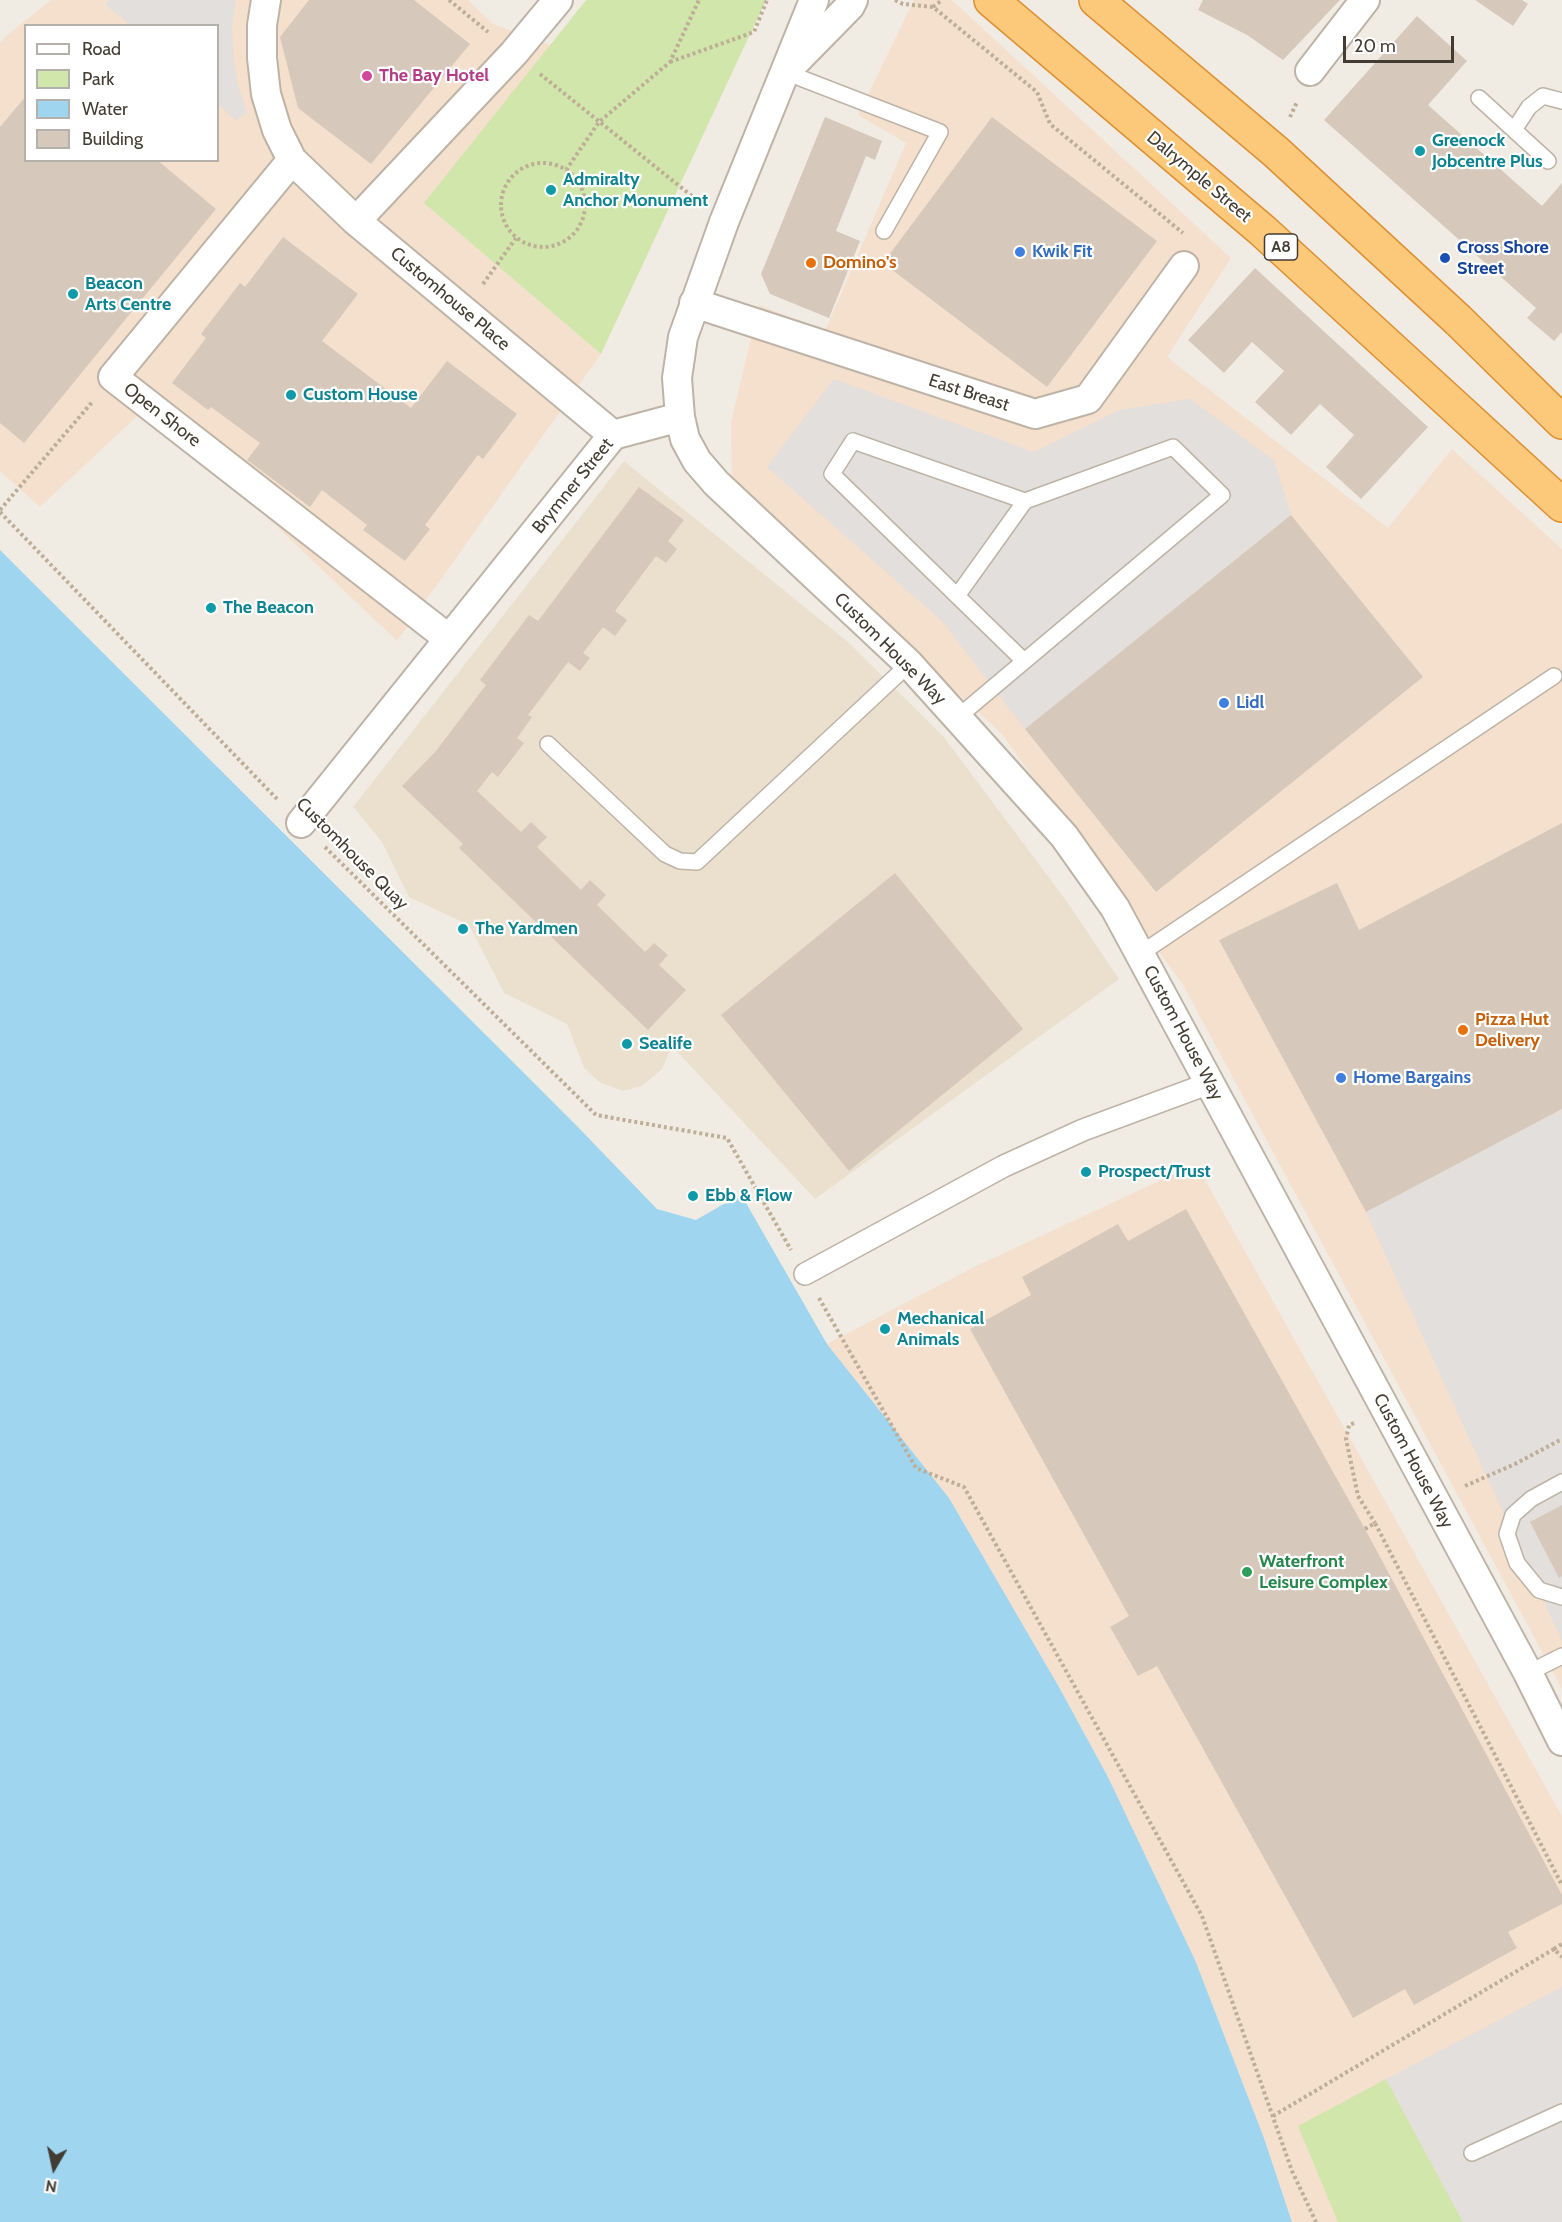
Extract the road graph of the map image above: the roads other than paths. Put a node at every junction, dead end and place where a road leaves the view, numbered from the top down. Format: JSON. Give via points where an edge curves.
{"nodes":[{"id":1,"x":266,"y":0,"type":"edge"},
{"id":2,"x":558,"y":0,"type":"edge"},
{"id":3,"x":814,"y":0,"type":"edge"},
{"id":4,"x":853,"y":0,"type":"edge"},
{"id":5,"x":991,"y":0,"type":"edge"},
{"id":6,"x":1096,"y":0,"type":"edge"},
{"id":7,"x":1365,"y":0,"type":"edge"},
{"id":8,"x":1310,"y":71,"type":"road end"},
{"id":9,"x":785,"y":72,"type":"junction"},
{"id":10,"x":1479,"y":98,"type":"dead end"},
{"id":11,"x":1562,"y":102,"type":"edge"},
{"id":12,"x":1514,"y":130,"type":"junction"},
{"id":13,"x":292,"y":160,"type":"junction"},
{"id":14,"x":1548,"y":161,"type":"dead end"},
{"id":15,"x":356,"y":221,"type":"junction"},
{"id":16,"x":884,"y":231,"type":"dead end"},
{"id":17,"x":1184,"y":266,"type":"dead end"},
{"id":18,"x":694,"y":303,"type":"junction"},
{"id":19,"x":680,"y":417,"type":"junction"},
{"id":20,"x":1562,"y":422,"type":"edge"},
{"id":21,"x":613,"y":435,"type":"junction"},
{"id":22,"x":1025,"y":501,"type":"junction"},
{"id":23,"x":1562,"y":505,"type":"edge"},
{"id":24,"x":957,"y":596,"type":"junction"},
{"id":25,"x":449,"y":639,"type":"junction"},
{"id":26,"x":1024,"y":661,"type":"junction"},
{"id":27,"x":909,"y":664,"type":"junction"},
{"id":28,"x":1554,"y":676,"type":"dead end"},
{"id":29,"x":958,"y":717,"type":"junction"},
{"id":30,"x":548,"y":744,"type":"dead end"},
{"id":31,"x":301,"y":823,"type":"road end"},
{"id":32,"x":1140,"y":954,"type":"junction"},
{"id":33,"x":1210,"y":1083,"type":"junction"},
{"id":34,"x":805,"y":1274,"type":"road end"},
{"id":35,"x":1562,"y":1482,"type":"edge"},
{"id":36,"x":1562,"y":1597,"type":"edge"},
{"id":37,"x":1562,"y":1656,"type":"edge"},
{"id":38,"x":1527,"y":1673,"type":"junction"},
{"id":39,"x":1562,"y":1741,"type":"edge"},
{"id":40,"x":1562,"y":2112,"type":"edge"},
{"id":41,"x":1472,"y":2153,"type":"dead end"}],
"edges":[{"from":1,"to":13,"type":"street","via":[[262,58],[266,94]]},
{"from":2,"to":15,"type":"street","via":[[514,53]]},
{"from":3,"to":9,"type":"street"},
{"from":4,"to":9,"type":"street"},
{"from":5,"to":23,"type":"highway","name":"Dalrymple Street","number":"A8","via":[[1263,231]]},
{"from":6,"to":20,"type":"highway","via":[[1276,152]]},
{"from":7,"to":8,"type":"street"},
{"from":9,"to":16,"type":"lane","via":[[940,132]]},
{"from":9,"to":18,"type":"street"},
{"from":10,"to":12,"type":"lane"},
{"from":11,"to":12,"type":"lane","via":[[1543,96]]},
{"from":12,"to":14,"type":"lane"},
{"from":13,"to":15,"type":"street","name":"Customhouse Place"},
{"from":13,"to":25,"type":"street","name":"Open Shore","via":[[113,377]]},
{"from":15,"to":21,"type":"street","name":"Customhouse Place"},
{"from":17,"to":18,"type":"street","name":"East Breast","via":[[1088,399],[1035,414]]},
{"from":18,"to":19,"type":"street","via":[[683,337],[677,378]]},
{"from":19,"to":21,"type":"street","name":"Brymner Street"},
{"from":19,"to":27,"type":"street","name":"Custom House Way","via":[[685,439],[697,461],[716,483]]},
{"from":21,"to":25,"type":"street","name":"Brymner Street"},
{"from":22,"to":24,"type":"lane"},
{"from":22,"to":24,"type":"lane","via":[[853,441],[832,474]]},
{"from":22,"to":26,"type":"lane","via":[[1173,447],[1222,495]]},
{"from":24,"to":26,"type":"lane"},
{"from":25,"to":31,"type":"street","name":"Brymner Street"},
{"from":26,"to":29,"type":"lane"},
{"from":27,"to":29,"type":"street","name":"Custom House Way"},
{"from":27,"to":30,"type":"lane","via":[[697,862],[680,861],[664,854]]},
{"from":28,"to":32,"type":"lane"},
{"from":29,"to":32,"type":"street","name":"Custom House Way","via":[[1064,836],[1115,908]]},
{"from":32,"to":33,"type":"street","name":"Custom House Way"},
{"from":33,"to":34,"type":"street","via":[[1083,1130],[1004,1166]]},
{"from":33,"to":38,"type":"street","name":"Custom House Way"},
{"from":35,"to":36,"type":"lane","via":[[1531,1499],[1513,1515],[1507,1534],[1517,1563],[1539,1590]]},
{"from":37,"to":38,"type":"lane"},
{"from":38,"to":39,"type":"street","name":"Custom House Way"},
{"from":40,"to":41,"type":"lane"}]}
